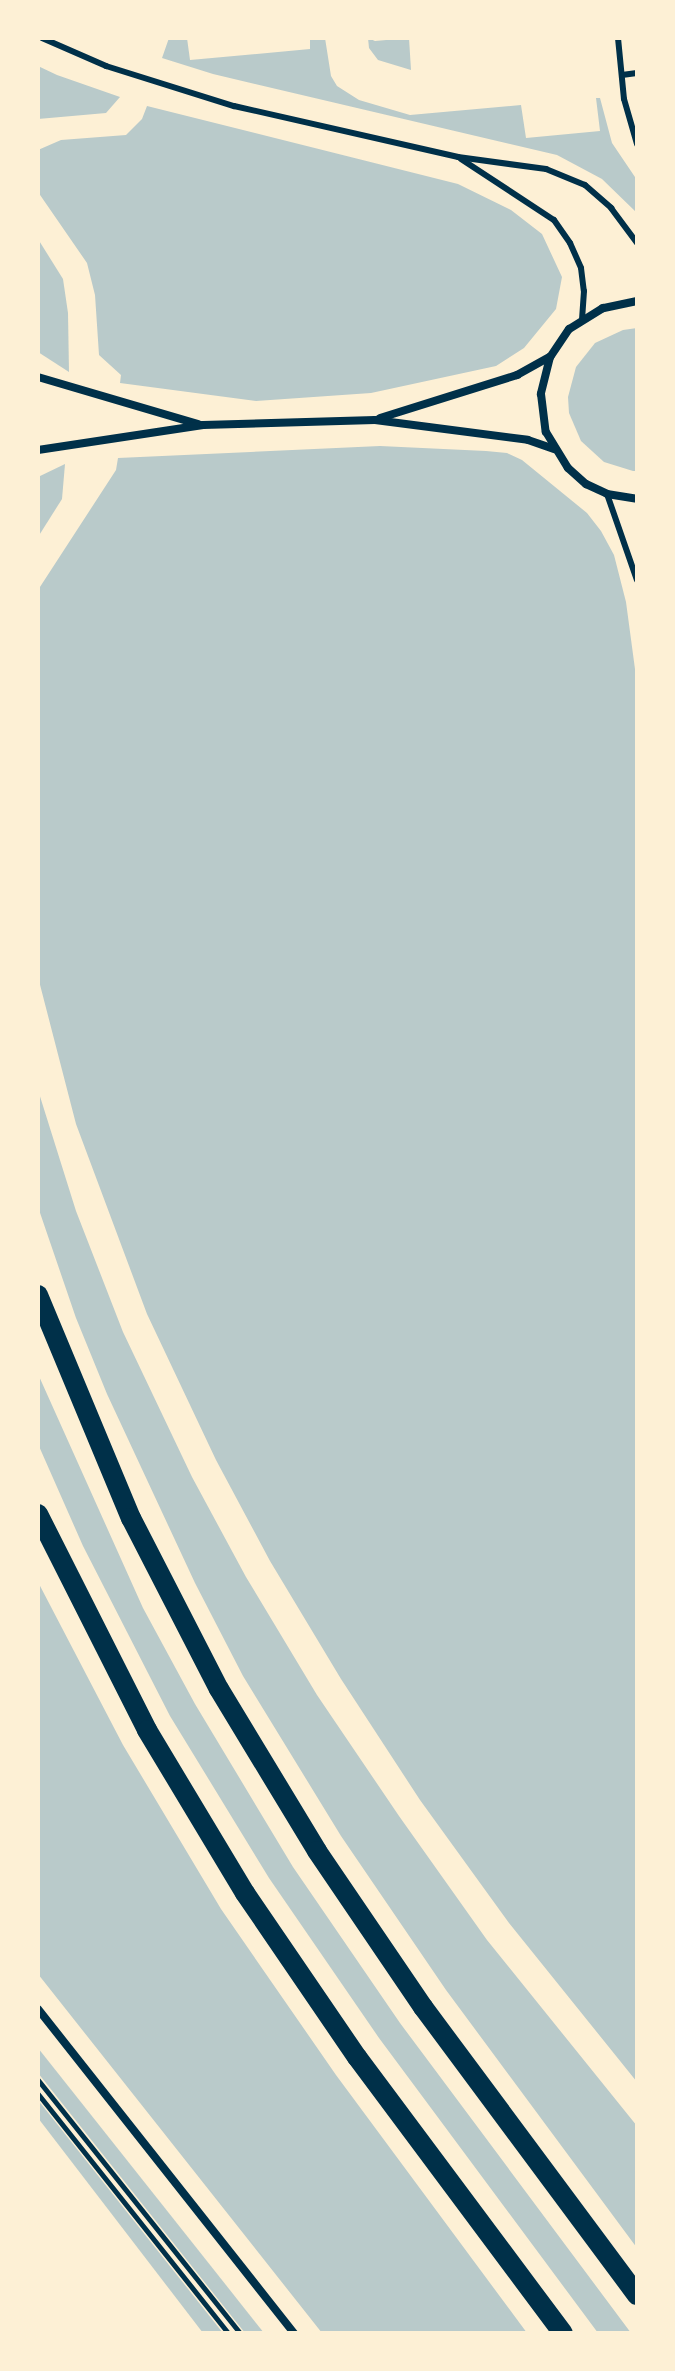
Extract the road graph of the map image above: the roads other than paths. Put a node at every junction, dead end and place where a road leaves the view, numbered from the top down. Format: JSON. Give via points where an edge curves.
{"nodes":[{"id":1,"x":42,"y":38,"type":"edge"},
{"id":2,"x":618,"y":38,"type":"edge"},
{"id":3,"x":637,"y":73,"type":"edge"},
{"id":4,"x":622,"y":75,"type":"junction"},
{"id":5,"x":637,"y":144,"type":"edge"},
{"id":6,"x":458,"y":157,"type":"junction"},
{"id":7,"x":637,"y":243,"type":"edge"},
{"id":8,"x":637,"y":301,"type":"edge"},
{"id":9,"x":582,"y":319,"type":"junction"},
{"id":10,"x":550,"y":357,"type":"junction"},
{"id":11,"x":38,"y":377,"type":"edge"},
{"id":12,"x":375,"y":420,"type":"junction"},
{"id":13,"x":203,"y":425,"type":"junction"},
{"id":14,"x":554,"y":449,"type":"junction"},
{"id":15,"x":38,"y":450,"type":"edge"},
{"id":16,"x":607,"y":494,"type":"junction"},
{"id":17,"x":637,"y":499,"type":"edge"},
{"id":18,"x":637,"y":580,"type":"edge"},
{"id":19,"x":38,"y":1295,"type":"edge"},
{"id":20,"x":38,"y":1514,"type":"edge"},
{"id":21,"x":38,"y":2009,"type":"edge"},
{"id":22,"x":637,"y":2295,"type":"edge"},
{"id":23,"x":294,"y":2333,"type":"edge"},
{"id":24,"x":563,"y":2333,"type":"edge"}],
"edges":[{"from":1,"to":6,"type":"lane","via":[[106,66],[234,106]]},
{"from":2,"to":4,"type":"lane"},
{"from":3,"to":4,"type":"lane"},
{"from":4,"to":5,"type":"lane"},
{"from":6,"to":7,"type":"lane","via":[[546,169],[585,185],[611,208]]},
{"from":6,"to":9,"type":"lane","via":[[554,220],[581,268]]},
{"from":8,"to":9,"type":"street"},
{"from":9,"to":10,"type":"street"},
{"from":10,"to":12,"type":"street","via":[[517,375]]},
{"from":10,"to":14,"type":"street","via":[[541,414]]},
{"from":11,"to":13,"type":"street"},
{"from":12,"to":13,"type":"street"},
{"from":12,"to":14,"type":"street","via":[[528,440]]},
{"from":13,"to":15,"type":"street"},
{"from":14,"to":16,"type":"street","via":[[586,484]]},
{"from":16,"to":17,"type":"street"},
{"from":16,"to":18,"type":"lane"},
{"from":19,"to":22,"type":"main road","via":[[131,1518],[227,1703],[317,1851],[423,2007]]},
{"from":20,"to":24,"type":"main road","via":[[140,1717],[245,1893],[357,2057]]},
{"from":21,"to":23,"type":"street"}]}
